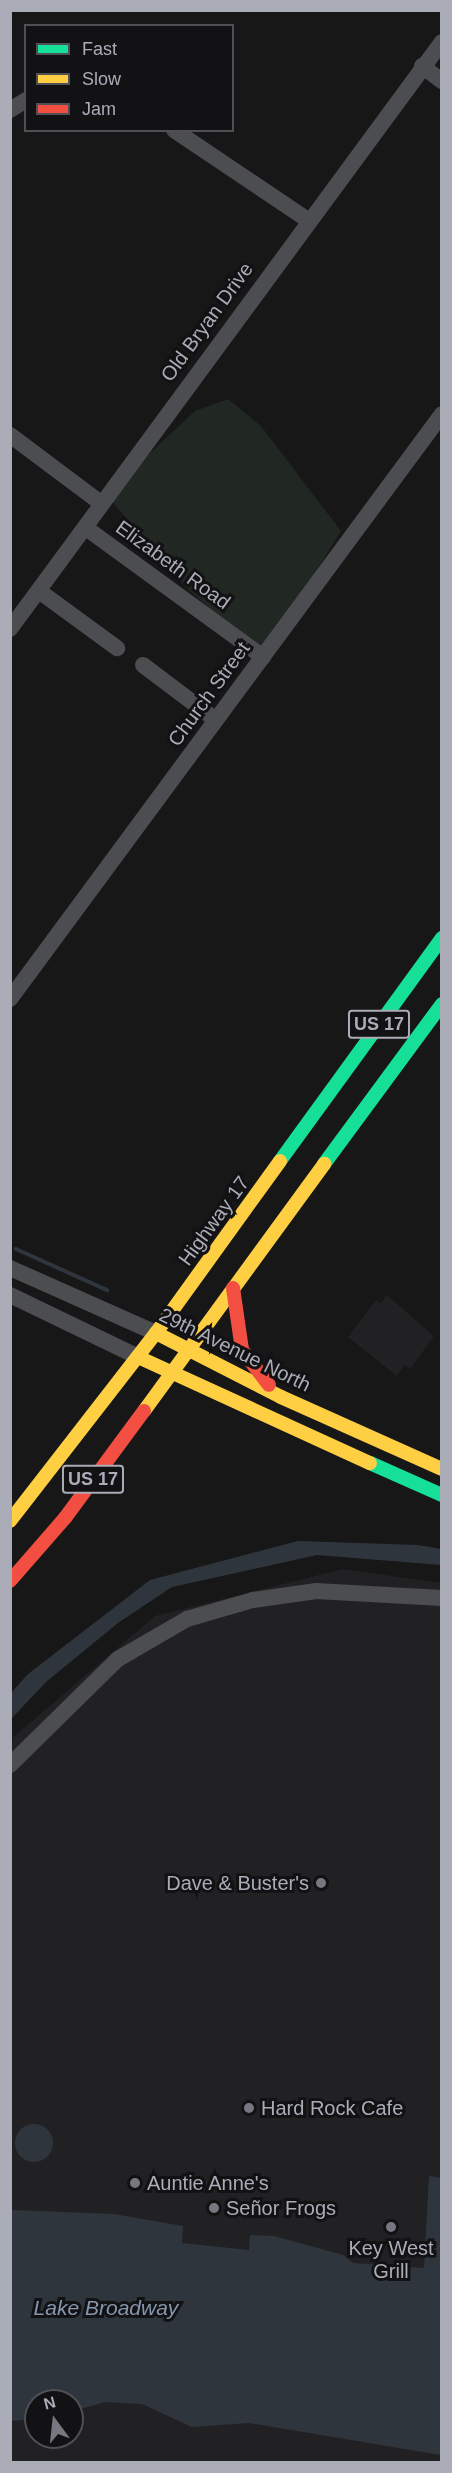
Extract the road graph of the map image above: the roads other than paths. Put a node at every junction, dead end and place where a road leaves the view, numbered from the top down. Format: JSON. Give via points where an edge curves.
{"nodes":[{"id":1,"x":441,"y":42,"type":"edge"},
{"id":2,"x":422,"y":66,"type":"junction"},
{"id":3,"x":441,"y":81,"type":"edge"},
{"id":4,"x":24,"y":101,"type":"edge"},
{"id":5,"x":10,"y":110,"type":"edge"},
{"id":6,"x":177,"y":132,"type":"edge"},
{"id":7,"x":308,"y":220,"type":"junction"},
{"id":8,"x":441,"y":414,"type":"edge"},
{"id":9,"x":10,"y":435,"type":"edge"},
{"id":10,"x":101,"y":503,"type":"junction"},
{"id":11,"x":86,"y":528,"type":"junction"},
{"id":12,"x":39,"y":591,"type":"junction"},
{"id":13,"x":10,"y":629,"type":"edge"},
{"id":14,"x":117,"y":648,"type":"dead end"},
{"id":15,"x":263,"y":657,"type":"junction"},
{"id":16,"x":143,"y":665,"type":"dead end"},
{"id":17,"x":216,"y":720,"type":"junction"},
{"id":18,"x":441,"y":938,"type":"edge"},
{"id":19,"x":10,"y":999,"type":"edge"},
{"id":20,"x":441,"y":1004,"type":"edge"},
{"id":21,"x":10,"y":1268,"type":"edge"},
{"id":22,"x":233,"y":1288,"type":"junction"},
{"id":23,"x":10,"y":1295,"type":"edge"},
{"id":24,"x":156,"y":1334,"type":"junction"},
{"id":25,"x":187,"y":1351,"type":"junction"},
{"id":26,"x":138,"y":1357,"type":"junction"},
{"id":27,"x":172,"y":1374,"type":"junction"},
{"id":28,"x":281,"y":1397,"type":"junction"},
{"id":29,"x":441,"y":1469,"type":"edge"},
{"id":30,"x":441,"y":1495,"type":"edge"},
{"id":31,"x":10,"y":1521,"type":"edge"},
{"id":32,"x":10,"y":1581,"type":"edge"},
{"id":33,"x":441,"y":1598,"type":"edge"},
{"id":34,"x":10,"y":1765,"type":"edge"}],
"edges":[{"from":1,"to":2,"type":"street","name":"Old Bryan Drive"},
{"from":2,"to":3,"type":"street"},
{"from":2,"to":7,"type":"street","name":"Old Bryan Drive"},
{"from":4,"to":5,"type":"street"},
{"from":6,"to":7,"type":"street"},
{"from":7,"to":10,"type":"street","name":"Old Bryan Drive"},
{"from":8,"to":15,"type":"street","name":"Church Street"},
{"from":9,"to":10,"type":"street"},
{"from":10,"to":11,"type":"street","name":"Old Bryan Drive"},
{"from":11,"to":12,"type":"street","name":"Old Bryan Drive"},
{"from":11,"to":15,"type":"street","name":"Elizabeth Road"},
{"from":12,"to":13,"type":"street","name":"Old Bryan Drive"},
{"from":12,"to":14,"type":"street"},
{"from":15,"to":17,"type":"street","name":"Church Street"},
{"from":16,"to":17,"type":"street"},
{"from":17,"to":19,"type":"street","name":"Church Street"},
{"from":18,"to":24,"type":"main road","name":"Highway 17","number":"US 17"},
{"from":20,"to":22,"type":"main road","number":"US 17"},
{"from":21,"to":24,"type":"street","name":"29th Avenue North"},
{"from":22,"to":25,"type":"main road","number":"US 17"},
{"from":22,"to":28,"type":"main road","via":[[242,1350]]},
{"from":23,"to":26,"type":"street"},
{"from":24,"to":25,"type":"main road","name":"29th Avenue North"},
{"from":24,"to":26,"type":"main road","name":"Highway 17","number":"US 17"},
{"from":25,"to":27,"type":"main road","number":"US 17"},
{"from":25,"to":28,"type":"main road","name":"29th Avenue North"},
{"from":26,"to":27,"type":"main road"},
{"from":26,"to":31,"type":"main road","name":"Highway 17","number":"US 17"},
{"from":27,"to":30,"type":"main road"},
{"from":27,"to":32,"type":"main road","number":"US 17","via":[[65,1518]]},
{"from":28,"to":29,"type":"main road","name":"29th Avenue North"},
{"from":33,"to":34,"type":"street","via":[[316,1591],[253,1600],[187,1619],[118,1659]]}]}
